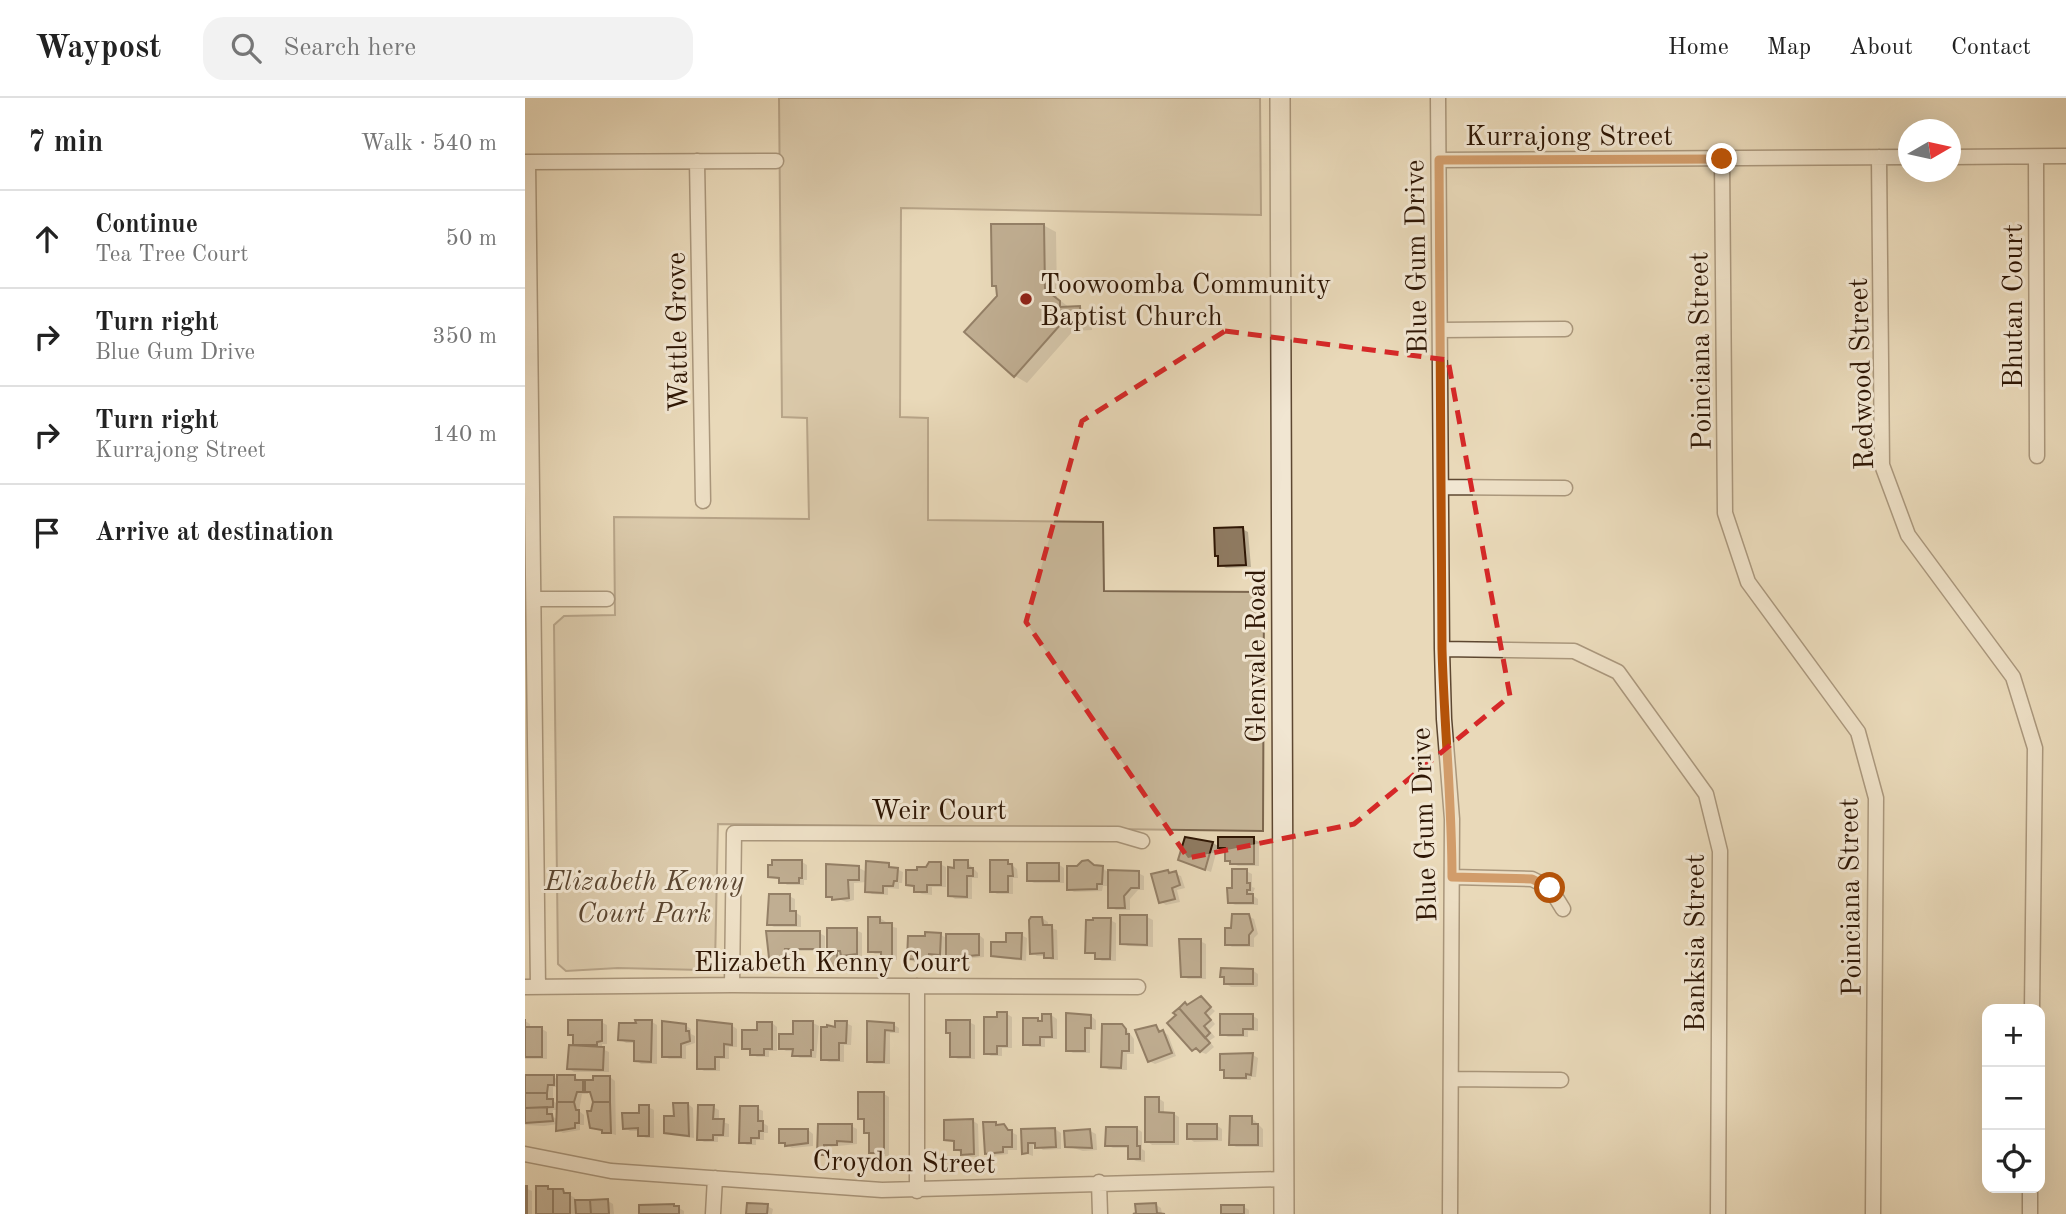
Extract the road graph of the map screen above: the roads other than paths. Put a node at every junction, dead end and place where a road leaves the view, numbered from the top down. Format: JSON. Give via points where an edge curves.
{"nodes":[{"id":1,"x":1280,"y":98,"type":"edge"},
{"id":2,"x":1438,"y":98,"type":"edge"},
{"id":3,"x":2066,"y":156,"type":"edge"},
{"id":4,"x":1879,"y":157,"type":"junction"},
{"id":5,"x":1898,"y":157,"type":"edge"},
{"id":6,"x":1961,"y":157,"type":"edge"},
{"id":7,"x":2036,"y":157,"type":"junction"},
{"id":8,"x":1722,"y":159,"type":"junction"},
{"id":9,"x":1439,"y":160,"type":"junction"},
{"id":10,"x":776,"y":161,"type":"dead end"},
{"id":11,"x":526,"y":162,"type":"edge"},
{"id":12,"x":697,"y":162,"type":"junction"},
{"id":13,"x":1565,"y":329,"type":"dead end"},
{"id":14,"x":1441,"y":330,"type":"junction"},
{"id":15,"x":2037,"y":456,"type":"dead end"},
{"id":16,"x":1441,"y":487,"type":"junction"},
{"id":17,"x":528,"y":488,"type":"edge"},
{"id":18,"x":1565,"y":488,"type":"dead end"},
{"id":19,"x":703,"y":501,"type":"dead end"},
{"id":20,"x":534,"y":599,"type":"junction"},
{"id":21,"x":607,"y":599,"type":"dead end"},
{"id":22,"x":1442,"y":649,"type":"junction"},
{"id":23,"x":530,"y":703,"type":"edge"},
{"id":24,"x":1142,"y":841,"type":"dead end"},
{"id":25,"x":1452,"y":877,"type":"junction"},
{"id":26,"x":1563,"y":909,"type":"dead end"},
{"id":27,"x":732,"y":985,"type":"junction"},
{"id":28,"x":917,"y":986,"type":"junction"},
{"id":29,"x":532,"y":987,"type":"edge"},
{"id":30,"x":1139,"y":987,"type":"dead end"},
{"id":31,"x":2032,"y":1004,"type":"edge"},
{"id":32,"x":1451,"y":1079,"type":"junction"},
{"id":33,"x":1561,"y":1080,"type":"dead end"},
{"id":34,"x":525,"y":1154,"type":"edge"},
{"id":35,"x":715,"y":1178,"type":"junction"},
{"id":36,"x":1284,"y":1179,"type":"junction"},
{"id":37,"x":1099,"y":1182,"type":"junction"},
{"id":38,"x":917,"y":1191,"type":"junction"},
{"id":39,"x":2030,"y":1193,"type":"edge"},
{"id":40,"x":713,"y":1214,"type":"edge"},
{"id":41,"x":1100,"y":1214,"type":"edge"},
{"id":42,"x":1284,"y":1214,"type":"edge"},
{"id":43,"x":1450,"y":1214,"type":"edge"},
{"id":44,"x":1718,"y":1214,"type":"edge"},
{"id":45,"x":1873,"y":1214,"type":"edge"},
{"id":46,"x":2030,"y":1214,"type":"edge"}],
"edges":[{"from":1,"to":36,"type":"street","name":"Glenvale Road"},
{"from":2,"to":9,"type":"street","name":"Blue Gum Drive"},
{"from":3,"to":7,"type":"street"},
{"from":4,"to":5,"type":"street","name":"Kurrajong Street"},
{"from":4,"to":8,"type":"street","name":"Kurrajong Street"},
{"from":4,"to":31,"type":"street","name":"Redwood Street","via":[[1882,465],[1908,535],[2013,677],[2035,748]]},
{"from":6,"to":7,"type":"street"},
{"from":7,"to":15,"type":"street","name":"Bhutan Court"},
{"from":8,"to":9,"type":"street","name":"Kurrajong Street"},
{"from":8,"to":45,"type":"street","name":"Poinciana Street","via":[[1725,513],[1748,582],[1858,732],[1876,797]]},
{"from":9,"to":14,"type":"street","name":"Blue Gum Drive"},
{"from":10,"to":12,"type":"street"},
{"from":11,"to":12,"type":"street"},
{"from":11,"to":17,"type":"street"},
{"from":12,"to":19,"type":"street","name":"Wattle Grove"},
{"from":13,"to":14,"type":"street"},
{"from":14,"to":16,"type":"street","name":"Blue Gum Drive"},
{"from":16,"to":18,"type":"street"},
{"from":16,"to":22,"type":"street","name":"Blue Gum Drive"},
{"from":17,"to":20,"type":"street"},
{"from":20,"to":21,"type":"street"},
{"from":20,"to":23,"type":"street"},
{"from":22,"to":25,"type":"street","name":"Blue Gum Drive"},
{"from":22,"to":44,"type":"street","name":"Banksia Street","via":[[1574,651],[1618,672],[1706,794],[1720,851]]},
{"from":23,"to":29,"type":"street"},
{"from":24,"to":27,"type":"street","name":"Weir Court","via":[[1118,834],[734,833]]},
{"from":25,"to":26,"type":"street","via":[[1532,879],[1550,888]]},
{"from":25,"to":32,"type":"street","name":"Blue Gum Drive"},
{"from":27,"to":28,"type":"street","name":"Elizabeth Kenny Court"},
{"from":27,"to":29,"type":"street","name":"Elizabeth Kenny Court"},
{"from":28,"to":30,"type":"street","name":"Elizabeth Kenny Court"},
{"from":28,"to":38,"type":"street"},
{"from":32,"to":33,"type":"street"},
{"from":32,"to":43,"type":"street","name":"Blue Gum Drive"},
{"from":34,"to":35,"type":"street","name":"Croydon Street","via":[[611,1171]]},
{"from":35,"to":38,"type":"street","name":"Croydon Street"},
{"from":35,"to":40,"type":"street"},
{"from":36,"to":37,"type":"street","name":"Croydon Street"},
{"from":36,"to":42,"type":"street","name":"Glenvale Road"},
{"from":37,"to":38,"type":"street","name":"Croydon Street"},
{"from":37,"to":41,"type":"street"},
{"from":39,"to":46,"type":"street"}]}
